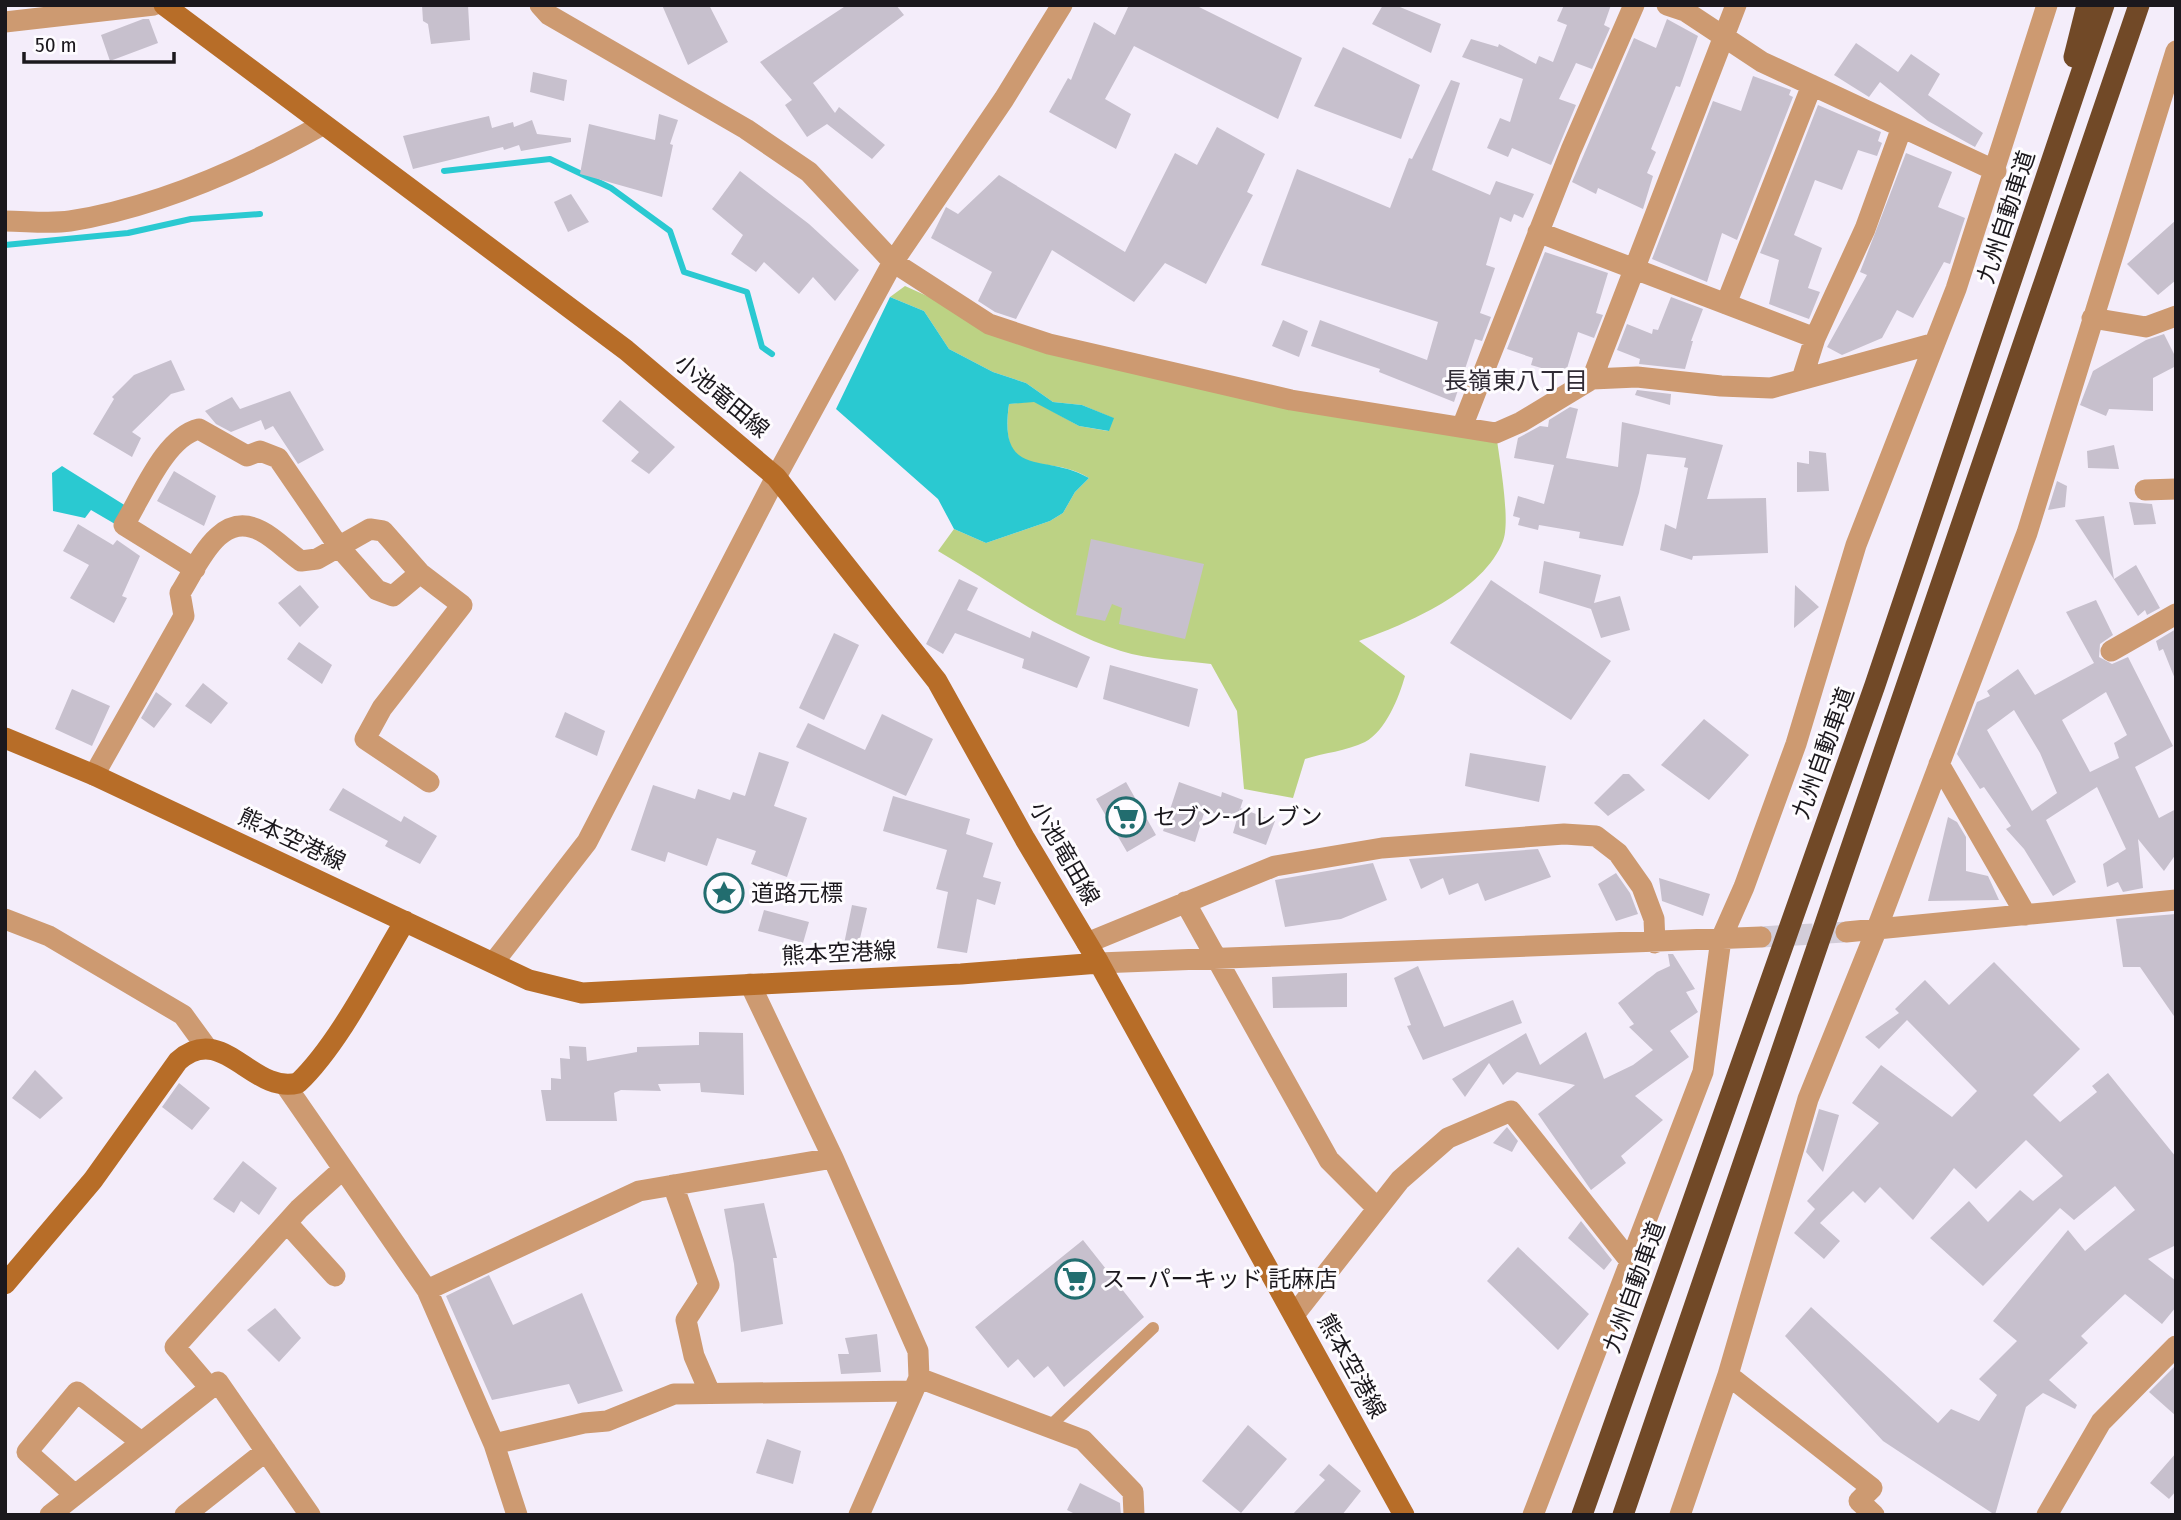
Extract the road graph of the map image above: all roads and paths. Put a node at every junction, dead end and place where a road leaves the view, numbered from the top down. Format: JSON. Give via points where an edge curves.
{"nodes":[{"id":1,"x":154,"y":5,"type":"edge"},
{"id":2,"x":164,"y":5,"type":"edge"},
{"id":3,"x":540,"y":5,"type":"edge"},
{"id":4,"x":1062,"y":5,"type":"edge"},
{"id":5,"x":1634,"y":5,"type":"edge"},
{"id":6,"x":1667,"y":5,"type":"edge"},
{"id":7,"x":1736,"y":5,"type":"edge"},
{"id":8,"x":2047,"y":5,"type":"edge"},
{"id":9,"x":2087,"y":5,"type":"edge"},
{"id":10,"x":2104,"y":5,"type":"edge"},
{"id":11,"x":2139,"y":5,"type":"edge"},
{"id":12,"x":5,"y":22,"type":"edge"},
{"id":13,"x":1724,"y":38,"type":"junction"},
{"id":14,"x":2176,"y":51,"type":"edge"},
{"id":15,"x":1812,"y":85,"type":"junction"},
{"id":16,"x":322,"y":125,"type":"junction"},
{"id":17,"x":1902,"y":127,"type":"junction"},
{"id":18,"x":1996,"y":171,"type":"junction"},
{"id":19,"x":5,"y":221,"type":"edge"},
{"id":20,"x":1538,"y":232,"type":"junction"},
{"id":21,"x":893,"y":262,"type":"junction"},
{"id":22,"x":1635,"y":269,"type":"junction"},
{"id":23,"x":2015,"y":275,"type":"junction"},
{"id":24,"x":1726,"y":304,"type":"junction"},
{"id":25,"x":2176,"y":316,"type":"edge"},
{"id":26,"x":2092,"y":318,"type":"junction"},
{"id":27,"x":1815,"y":338,"type":"junction"},
{"id":28,"x":1932,"y":344,"type":"junction"},
{"id":29,"x":1592,"y":379,"type":"junction"},
{"id":30,"x":1802,"y":379,"type":"junction"},
{"id":31,"x":1462,"y":426,"type":"junction"},
{"id":32,"x":776,"y":477,"type":"junction"},
{"id":33,"x":2176,"y":489,"type":"edge"},
{"id":34,"x":2145,"y":490,"type":"dead end"},
{"id":35,"x":339,"y":547,"type":"junction"},
{"id":36,"x":195,"y":569,"type":"junction"},
{"id":37,"x":420,"y":573,"type":"junction"},
{"id":38,"x":2176,"y":614,"type":"edge"},
{"id":39,"x":2111,"y":651,"type":"dead end"},
{"id":40,"x":5,"y":738,"type":"edge"},
{"id":41,"x":1939,"y":764,"type":"junction"},
{"id":42,"x":94,"y":775,"type":"junction"},
{"id":43,"x":429,"y":782,"type":"dead end"},
{"id":44,"x":2176,"y":900,"type":"edge"},
{"id":45,"x":1185,"y":902,"type":"junction"},
{"id":46,"x":2026,"y":915,"type":"junction"},
{"id":47,"x":5,"y":919,"type":"edge"},
{"id":48,"x":405,"y":921,"type":"junction"},
{"id":49,"x":1876,"y":931,"type":"junction"},
{"id":50,"x":1846,"y":932,"type":"tunnel mouth"},
{"id":51,"x":1761,"y":937,"type":"tunnel mouth"},
{"id":52,"x":1721,"y":939,"type":"junction"},
{"id":53,"x":1087,"y":943,"type":"junction"},
{"id":54,"x":1655,"y":943,"type":"junction"},
{"id":55,"x":1216,"y":959,"type":"junction"},
{"id":56,"x":494,"y":962,"type":"junction"},
{"id":57,"x":1099,"y":963,"type":"junction"},
{"id":58,"x":750,"y":984,"type":"junction"},
{"id":59,"x":207,"y":1048,"type":"junction"},
{"id":60,"x":286,"y":1086,"type":"junction"},
{"id":61,"x":833,"y":1157,"type":"junction"},
{"id":62,"x":343,"y":1169,"type":"junction"},
{"id":63,"x":673,"y":1185,"type":"junction"},
{"id":64,"x":1377,"y":1208,"type":"junction"},
{"id":65,"x":287,"y":1223,"type":"junction"},
{"id":66,"x":1630,"y":1261,"type":"junction"},
{"id":67,"x":335,"y":1276,"type":"dead end"},
{"id":68,"x":5,"y":1284,"type":"edge"},
{"id":69,"x":427,"y":1290,"type":"junction"},
{"id":70,"x":1294,"y":1315,"type":"junction"},
{"id":71,"x":1153,"y":1328,"type":"dead end"},
{"id":72,"x":2176,"y":1346,"type":"edge"},
{"id":73,"x":1728,"y":1376,"type":"junction"},
{"id":74,"x":916,"y":1385,"type":"junction"},
{"id":75,"x":210,"y":1388,"type":"junction"},
{"id":76,"x":710,"y":1394,"type":"junction"},
{"id":77,"x":1049,"y":1427,"type":"junction"},
{"id":78,"x":141,"y":1443,"type":"junction"},
{"id":79,"x":494,"y":1444,"type":"junction"},
{"id":80,"x":266,"y":1451,"type":"junction"},
{"id":81,"x":75,"y":1495,"type":"junction"},
{"id":82,"x":50,"y":1515,"type":"edge"},
{"id":83,"x":185,"y":1515,"type":"edge"},
{"id":84,"x":310,"y":1515,"type":"edge"},
{"id":85,"x":517,"y":1515,"type":"edge"},
{"id":86,"x":859,"y":1515,"type":"edge"},
{"id":87,"x":1135,"y":1515,"type":"edge"},
{"id":88,"x":1404,"y":1515,"type":"edge"},
{"id":89,"x":1532,"y":1515,"type":"edge"},
{"id":90,"x":1582,"y":1515,"type":"edge"},
{"id":91,"x":1623,"y":1515,"type":"edge"},
{"id":92,"x":1680,"y":1515,"type":"edge"},
{"id":93,"x":1874,"y":1515,"type":"edge"},
{"id":94,"x":2048,"y":1515,"type":"edge"}],
"edges":[{"from":1,"to":12,"type":"street"},
{"from":2,"to":16,"type":"main road","name":"小池竜田線"},
{"from":3,"to":21,"type":"street","via":[[549,15],[746,129],[809,172]]},
{"from":4,"to":21,"type":"street"},
{"from":5,"to":20,"type":"street"},
{"from":6,"to":13,"type":"street","via":[[1685,11]]},
{"from":7,"to":13,"type":"street"},
{"from":8,"to":18,"type":"street"},
{"from":9,"to":23,"type":"highway"},
{"from":10,"to":23,"type":"highway","name":"九州自動車道"},
{"from":11,"to":91,"type":"highway"},
{"from":13,"to":15,"type":"street"},
{"from":13,"to":22,"type":"street"},
{"from":14,"to":26,"type":"street"},
{"from":15,"to":17,"type":"street"},
{"from":15,"to":24,"type":"street"},
{"from":16,"to":19,"type":"street","via":[[263,158],[130,207],[68,221]]},
{"from":16,"to":32,"type":"main road","name":"小池竜田線","via":[[626,350]]},
{"from":17,"to":18,"type":"street"},
{"from":17,"to":27,"type":"street","via":[[1865,229]]},
{"from":18,"to":28,"type":"street"},
{"from":20,"to":22,"type":"street"},
{"from":20,"to":31,"type":"street"},
{"from":21,"to":31,"type":"street","via":[[989,324],[1049,344],[1291,400]]},
{"from":21,"to":32,"type":"street"},
{"from":22,"to":24,"type":"street"},
{"from":22,"to":29,"type":"street"},
{"from":23,"to":90,"type":"highway","name":"九州自動車道"},
{"from":24,"to":27,"type":"street"},
{"from":25,"to":26,"type":"street","via":[[2146,327]]},
{"from":26,"to":41,"type":"street","via":[[2027,533]]},
{"from":27,"to":30,"type":"street"},
{"from":28,"to":30,"type":"street"},
{"from":28,"to":52,"type":"street","via":[[1856,545],[1796,744]]},
{"from":29,"to":30,"type":"street","via":[[1637,377],[1771,388]]},
{"from":29,"to":31,"type":"street","via":[[1496,433]]},
{"from":32,"to":53,"type":"main road","name":"小池竜田線","via":[[937,681]]},
{"from":32,"to":56,"type":"street","via":[[587,842]]},
{"from":33,"to":34,"type":"street"},
{"from":35,"to":36,"type":"street","via":[[317,559],[301,561],[260,530],[237,526],[217,534]]},
{"from":35,"to":36,"type":"street","via":[[278,458],[260,452],[247,456],[199,429],[174,441],[124,525]]},
{"from":35,"to":37,"type":"street","via":[[370,529],[383,531]]},
{"from":35,"to":37,"type":"street","via":[[377,590],[393,596]]},
{"from":36,"to":42,"type":"street","via":[[180,593],[184,616]]},
{"from":37,"to":43,"type":"street","via":[[462,605],[382,708],[365,739]]},
{"from":38,"to":39,"type":"street"},
{"from":40,"to":42,"type":"main road","name":"熊本空港線"},
{"from":41,"to":46,"type":"street"},
{"from":41,"to":49,"type":"street"},
{"from":42,"to":48,"type":"main road","name":"熊本空港線"},
{"from":44,"to":46,"type":"street"},
{"from":45,"to":53,"type":"street"},
{"from":45,"to":54,"type":"street","via":[[1275,866],[1382,848],[1564,834],[1596,836],[1618,853],[1642,887],[1654,919]]},
{"from":45,"to":55,"type":"street"},
{"from":46,"to":49,"type":"street"},
{"from":47,"to":59,"type":"street","via":[[49,936],[183,1015]]},
{"from":48,"to":56,"type":"main road","name":"熊本空港線"},
{"from":48,"to":60,"type":"main road","via":[[308,1073],[298,1083]]},
{"from":49,"to":50,"type":"street"},
{"from":49,"to":73,"type":"street","via":[[1808,1099]]},
{"from":51,"to":52,"type":"street"},
{"from":52,"to":54,"type":"street"},
{"from":52,"to":66,"type":"street","via":[[1703,1072]]},
{"from":53,"to":57,"type":"main road","name":"小池竜田線"},
{"from":54,"to":55,"type":"street"},
{"from":55,"to":57,"type":"street"},
{"from":55,"to":64,"type":"street","via":[[1329,1160]]},
{"from":56,"to":58,"type":"main road","name":"熊本空港線","via":[[529,980],[582,993]]},
{"from":57,"to":58,"type":"main road","name":"熊本空港線"},
{"from":57,"to":70,"type":"main road","name":"熊本空港線"},
{"from":58,"to":61,"type":"street"},
{"from":59,"to":60,"type":"main road"},
{"from":59,"to":68,"type":"main road","via":[[190,1051],[178,1061],[93,1180]]},
{"from":60,"to":62,"type":"street"},
{"from":61,"to":63,"type":"street"},
{"from":61,"to":74,"type":"street","via":[[918,1351]]},
{"from":62,"to":65,"type":"street"},
{"from":62,"to":69,"type":"street"},
{"from":63,"to":69,"type":"street","via":[[639,1191]]},
{"from":63,"to":76,"type":"street","via":[[709,1285],[686,1320]]},
{"from":64,"to":66,"type":"street","via":[[1399,1180],[1448,1138],[1511,1111]]},
{"from":64,"to":70,"type":"street"},
{"from":65,"to":67,"type":"street"},
{"from":65,"to":75,"type":"street","via":[[175,1347]]},
{"from":66,"to":89,"type":"street"},
{"from":69,"to":79,"type":"street"},
{"from":70,"to":88,"type":"main road","name":"熊本空港線"},
{"from":71,"to":77,"type":"lane"},
{"from":72,"to":94,"type":"street","via":[[2101,1422]]},
{"from":73,"to":92,"type":"street"},
{"from":73,"to":93,"type":"street","via":[[1872,1488],[1859,1502]]},
{"from":74,"to":76,"type":"street"},
{"from":74,"to":77,"type":"street"},
{"from":74,"to":86,"type":"street"},
{"from":75,"to":78,"type":"street"},
{"from":75,"to":80,"type":"street","via":[[218,1382]]},
{"from":76,"to":79,"type":"street","via":[[674,1394],[607,1420]]},
{"from":77,"to":87,"type":"street","via":[[1083,1440],[1133,1492]]},
{"from":78,"to":81,"type":"street"},
{"from":78,"to":81,"type":"street","via":[[77,1392],[27,1452]]},
{"from":79,"to":85,"type":"street"},
{"from":80,"to":83,"type":"street"},
{"from":80,"to":84,"type":"street"},
{"from":81,"to":82,"type":"street"}]}
